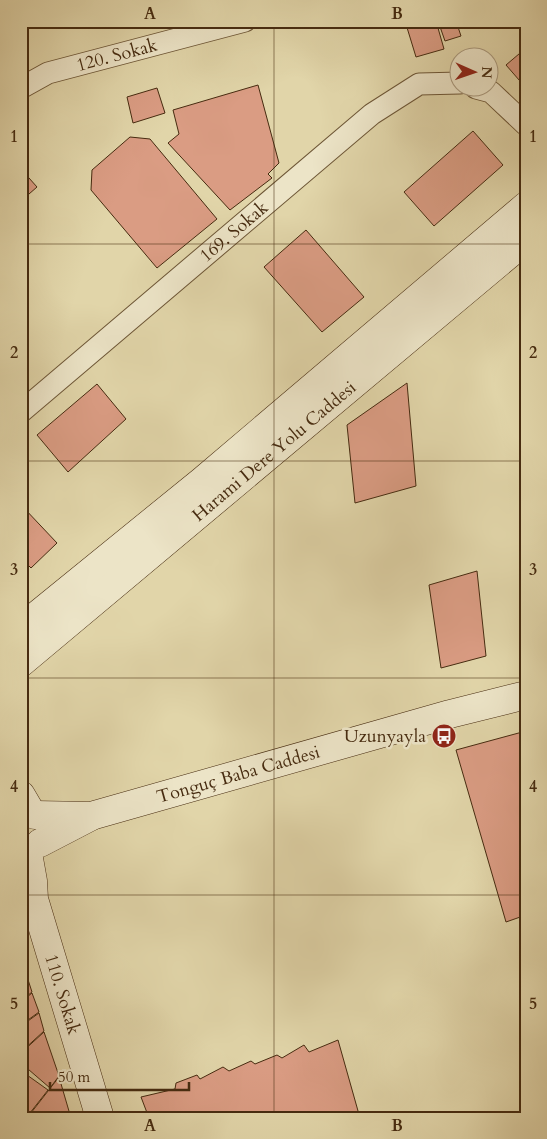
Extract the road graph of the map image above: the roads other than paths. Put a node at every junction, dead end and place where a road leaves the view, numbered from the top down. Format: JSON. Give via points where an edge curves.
{"nodes":[{"id":1,"x":245,"y":21,"type":"edge"},
{"id":2,"x":450,"y":83,"type":"edge"},
{"id":3,"x":21,"y":88,"type":"edge"},
{"id":4,"x":497,"y":98,"type":"edge"},
{"id":5,"x":526,"y":125,"type":"edge"},
{"id":6,"x":526,"y":206,"type":"edge"},
{"id":7,"x":526,"y":240,"type":"edge"},
{"id":8,"x":21,"y":412,"type":"edge"},
{"id":9,"x":21,"y":628,"type":"edge"},
{"id":10,"x":21,"y":663,"type":"edge"},
{"id":11,"x":526,"y":694,"type":"edge"},
{"id":12,"x":27,"y":808,"type":"edge"},
{"id":13,"x":91,"y":816,"type":"junction"},
{"id":14,"x":28,"y":856,"type":"edge"},
{"id":15,"x":100,"y":1118,"type":"edge"}],
"edges":[{"from":1,"to":3,"type":"street","name":"120. Sokak","via":[[48,73]]},
{"from":2,"to":8,"type":"street","name":"169. Sokak","via":[[419,84],[372,114]]},
{"from":4,"to":5,"type":"street"},
{"from":6,"to":9,"type":"street","name":"Harami Dere Yolu Caddesi","via":[[202,481]]},
{"from":7,"to":10,"type":"street","name":"Harami Dere Yolu Caddesi"},
{"from":11,"to":13,"type":"street","name":"Tonguç Baba Caddesi"},
{"from":12,"to":13,"type":"street","name":"Tonguç Baba Caddesi"},
{"from":12,"to":14,"type":"street","via":[[41,824],[42,833]]},
{"from":13,"to":14,"type":"street"},
{"from":14,"to":15,"type":"street","name":"110. Sokak","via":[[23,883],[34,899]]}]}
